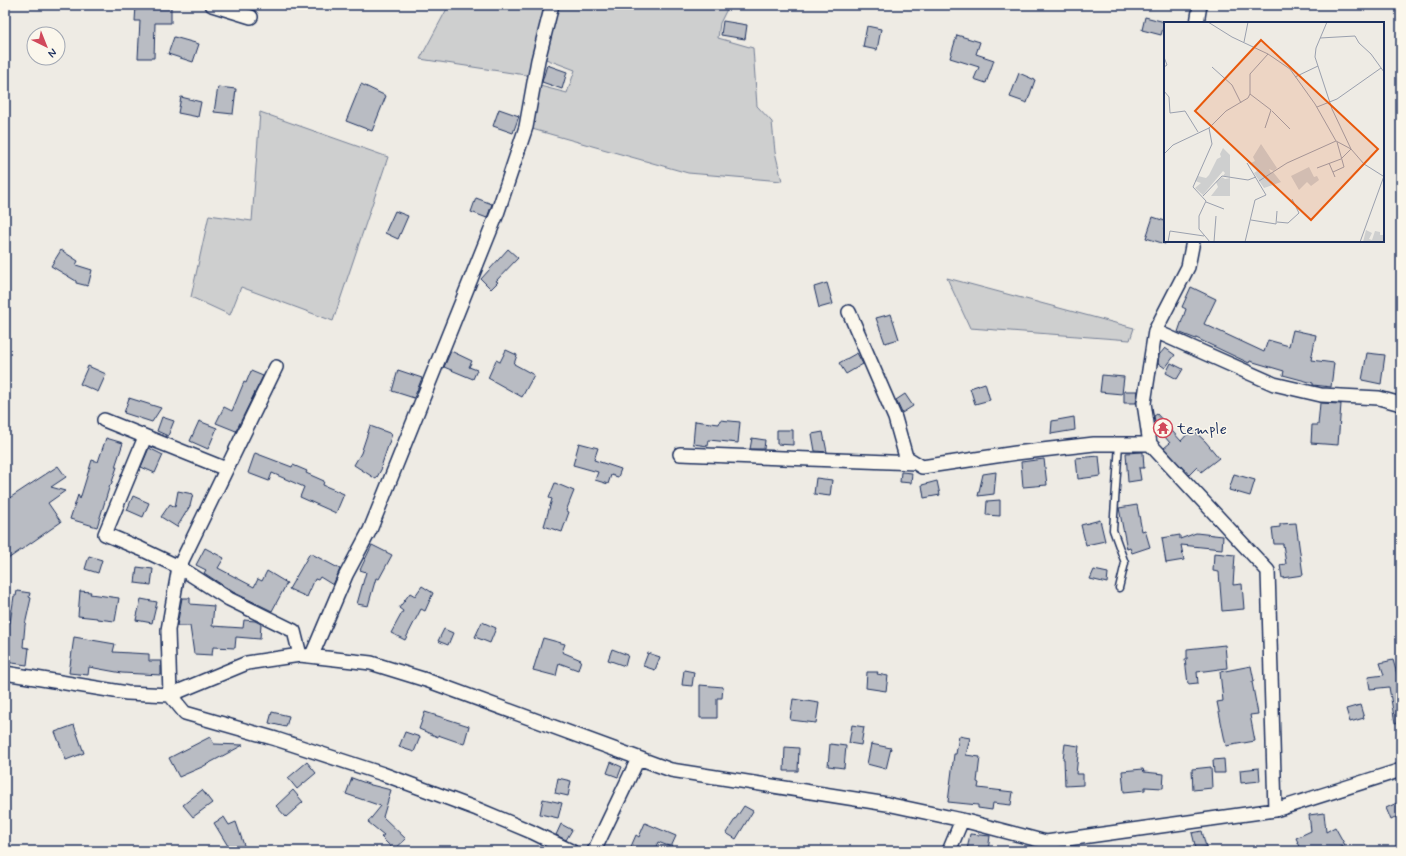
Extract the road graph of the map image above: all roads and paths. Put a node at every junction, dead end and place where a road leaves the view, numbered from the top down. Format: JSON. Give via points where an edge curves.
{"nodes":[{"id":1,"x":212,"y":5,"type":"edge"},
{"id":2,"x":552,"y":5,"type":"edge"},
{"id":3,"x":1200,"y":5,"type":"edge"},
{"id":4,"x":251,"y":17,"type":"dead end"},
{"id":5,"x":1197,"y":22,"type":"edge"},
{"id":6,"x":1193,"y":242,"type":"edge"},
{"id":7,"x":849,"y":312,"type":"dead end"},
{"id":8,"x":1154,"y":331,"type":"junction"},
{"id":9,"x":276,"y":367,"type":"dead end"},
{"id":10,"x":1401,"y":404,"type":"edge"},
{"id":11,"x":104,"y":420,"type":"dead end"},
{"id":12,"x":145,"y":437,"type":"junction"},
{"id":13,"x":1119,"y":444,"type":"junction"},
{"id":14,"x":1150,"y":444,"type":"junction"},
{"id":15,"x":680,"y":454,"type":"dead end"},
{"id":16,"x":916,"y":463,"type":"junction"},
{"id":17,"x":226,"y":469,"type":"junction"},
{"id":18,"x":179,"y":567,"type":"junction"},
{"id":19,"x":1119,"y":588,"type":"dead end"},
{"id":20,"x":306,"y":655,"type":"junction"},
{"id":21,"x":5,"y":673,"type":"edge"},
{"id":22,"x":170,"y":695,"type":"junction"},
{"id":23,"x":638,"y":759,"type":"junction"},
{"id":24,"x":1401,"y":770,"type":"edge"},
{"id":25,"x":1275,"y":810,"type":"junction"},
{"id":26,"x":962,"y":820,"type":"junction"},
{"id":27,"x":570,"y":851,"type":"edge"},
{"id":28,"x":594,"y":851,"type":"edge"},
{"id":29,"x":949,"y":851,"type":"edge"}],
"edges":[{"from":1,"to":4,"type":"street"},
{"from":2,"to":20,"type":"street","via":[[538,60],[526,127],[497,214],[370,530]]},
{"from":3,"to":5,"type":"street"},
{"from":6,"to":8,"type":"street","via":[[1188,267]]},
{"from":7,"to":16,"type":"street","via":[[895,418],[906,457]]},
{"from":8,"to":10,"type":"street","via":[[1274,384],[1321,395],[1379,398]]},
{"from":8,"to":14,"type":"street","via":[[1144,403]]},
{"from":9,"to":17,"type":"street"},
{"from":11,"to":12,"type":"street"},
{"from":12,"to":17,"type":"street"},
{"from":12,"to":18,"type":"street","via":[[105,534]]},
{"from":13,"to":14,"type":"street"},
{"from":13,"to":16,"type":"street","via":[[1016,452],[922,467]]},
{"from":13,"to":19,"type":"lane","via":[[1112,530],[1125,563]]},
{"from":14,"to":25,"type":"street","via":[[1268,571]]},
{"from":15,"to":16,"type":"street"},
{"from":17,"to":18,"type":"street"},
{"from":18,"to":20,"type":"street","via":[[229,599],[294,630]]},
{"from":18,"to":22,"type":"street","via":[[168,630]]},
{"from":20,"to":22,"type":"street","via":[[247,662]]},
{"from":20,"to":23,"type":"street","via":[[371,663],[426,680]]},
{"from":21,"to":22,"type":"street","via":[[127,693]]},
{"from":22,"to":27,"type":"street","via":[[185,713],[383,774],[477,809]]},
{"from":23,"to":26,"type":"street","via":[[671,770],[887,804]]},
{"from":23,"to":28,"type":"street"},
{"from":24,"to":25,"type":"street"},
{"from":25,"to":26,"type":"street","via":[[1046,842]]},
{"from":26,"to":29,"type":"street"}]}
